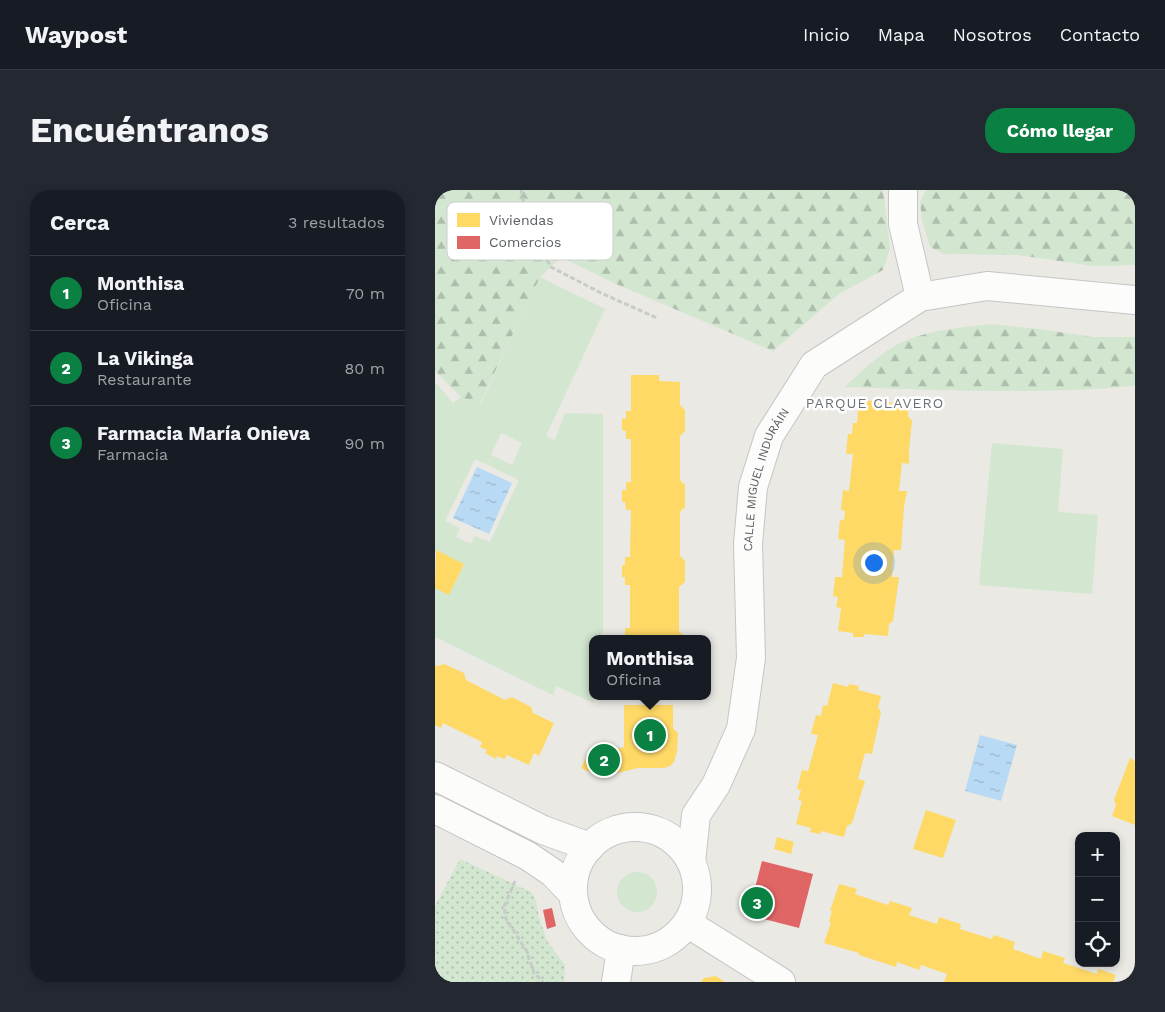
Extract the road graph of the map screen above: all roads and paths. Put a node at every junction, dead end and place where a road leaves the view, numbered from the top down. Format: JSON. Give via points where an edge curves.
{"nodes":[{"id":1,"x":903,"y":190,"type":"edge"},
{"id":2,"x":547,"y":260,"type":"edge"},
{"id":3,"x":919,"y":297,"type":"junction"},
{"id":4,"x":1135,"y":300,"type":"edge"},
{"id":5,"x":657,"y":318,"type":"dead end"},
{"id":6,"x":435,"y":776,"type":"edge"},
{"id":7,"x":435,"y":810,"type":"edge"},
{"id":8,"x":696,"y":815,"type":"junction"},
{"id":9,"x":649,"y":829,"type":"junction"},
{"id":10,"x":590,"y":847,"type":"junction"},
{"id":11,"x":528,"y":856,"type":"junction"},
{"id":12,"x":691,"y":862,"type":"junction"},
{"id":13,"x":573,"y":894,"type":"junction"},
{"id":14,"x":687,"y":924,"type":"junction"},
{"id":15,"x":621,"y":949,"type":"junction"},
{"id":16,"x":543,"y":982,"type":"edge"},
{"id":17,"x":615,"y":982,"type":"edge"},
{"id":18,"x":781,"y":982,"type":"edge"}],
"edges":[{"from":1,"to":3,"type":"street","via":[[903,224]]},
{"from":2,"to":5,"type":"path","via":[[551,267],[601,294]]},
{"from":3,"to":4,"type":"street","name":"CALLE MIGUEL INDURÁIN","via":[[987,286]]},
{"from":3,"to":8,"type":"street","name":"CALLE MIGUEL INDURÁIN","via":[[814,365],[769,436],[753,487],[747,544],[751,658],[741,729],[717,785]]},
{"from":6,"to":10,"type":"street","via":[[543,830]]},
{"from":7,"to":11,"type":"street"},
{"from":8,"to":9,"type":"street"},
{"from":8,"to":12,"type":"street"},
{"from":9,"to":10,"type":"street","via":[[617,830],[602,836]]},
{"from":9,"to":12,"type":"street","via":[[666,835]]},
{"from":10,"to":13,"type":"street","via":[[574,876]]},
{"from":11,"to":13,"type":"street","via":[[553,873]]},
{"from":11,"to":16,"type":"path","via":[[504,907],[506,918],[526,950],[534,973]]},
{"from":12,"to":14,"type":"street","via":[[697,892],[695,907]]},
{"from":13,"to":15,"type":"street","via":[[585,926],[611,947]]},
{"from":14,"to":15,"type":"street","via":[[660,946],[644,950]]},
{"from":14,"to":18,"type":"street"},
{"from":15,"to":17,"type":"street"}]}
